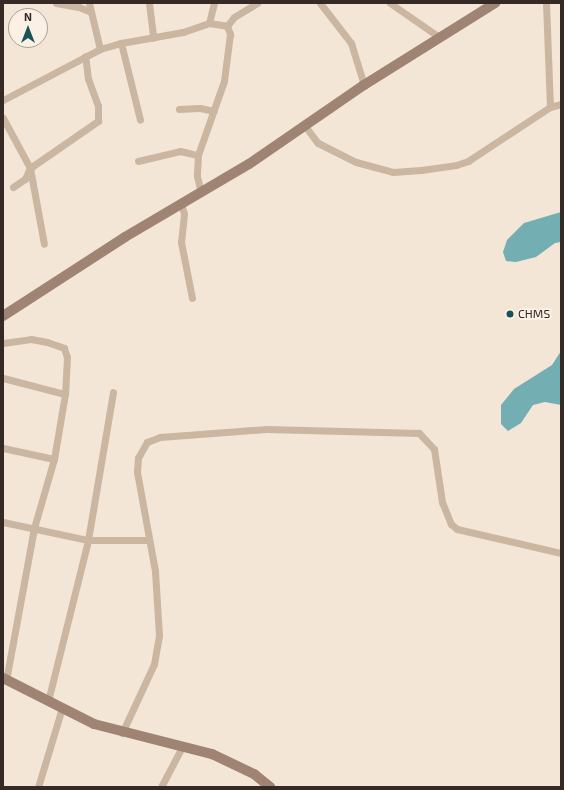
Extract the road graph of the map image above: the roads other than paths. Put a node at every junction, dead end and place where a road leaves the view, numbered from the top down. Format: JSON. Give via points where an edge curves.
{"nodes":[{"id":1,"x":56,"y":3,"type":"edge"},
{"id":2,"x":89,"y":3,"type":"edge"},
{"id":3,"x":149,"y":3,"type":"edge"},
{"id":4,"x":214,"y":3,"type":"edge"},
{"id":5,"x":257,"y":3,"type":"edge"},
{"id":6,"x":320,"y":3,"type":"edge"},
{"id":7,"x":390,"y":3,"type":"edge"},
{"id":8,"x":495,"y":3,"type":"edge"},
{"id":9,"x":546,"y":3,"type":"edge"},
{"id":10,"x":91,"y":12,"type":"junction"},
{"id":11,"x":209,"y":23,"type":"junction"},
{"id":12,"x":227,"y":26,"type":"junction"},
{"id":13,"x":439,"y":37,"type":"junction"},
{"id":14,"x":153,"y":38,"type":"junction"},
{"id":15,"x":121,"y":42,"type":"junction"},
{"id":16,"x":100,"y":49,"type":"junction"},
{"id":17,"x":85,"y":56,"type":"junction"},
{"id":18,"x":364,"y":85,"type":"junction"},
{"id":19,"x":3,"y":100,"type":"edge"},
{"id":20,"x":561,"y":104,"type":"edge"},
{"id":21,"x":550,"y":107,"type":"junction"},
{"id":22,"x":179,"y":109,"type":"dead end"},
{"id":23,"x":214,"y":111,"type":"junction"},
{"id":24,"x":3,"y":118,"type":"edge"},
{"id":25,"x":140,"y":120,"type":"dead end"},
{"id":26,"x":305,"y":126,"type":"junction"},
{"id":27,"x":198,"y":155,"type":"junction"},
{"id":28,"x":138,"y":161,"type":"dead end"},
{"id":29,"x":30,"y":168,"type":"junction"},
{"id":30,"x":13,"y":188,"type":"dead end"},
{"id":31,"x":201,"y":193,"type":"junction"},
{"id":32,"x":181,"y":204,"type":"junction"},
{"id":33,"x":44,"y":244,"type":"dead end"},
{"id":34,"x":192,"y":298,"type":"dead end"},
{"id":35,"x":3,"y":316,"type":"edge"},
{"id":36,"x":3,"y":342,"type":"edge"},
{"id":37,"x":3,"y":378,"type":"edge"},
{"id":38,"x":113,"y":392,"type":"dead end"},
{"id":39,"x":65,"y":394,"type":"junction"},
{"id":40,"x":3,"y":448,"type":"edge"},
{"id":41,"x":54,"y":458,"type":"junction"},
{"id":42,"x":3,"y":522,"type":"edge"},
{"id":43,"x":34,"y":528,"type":"junction"},
{"id":44,"x":88,"y":540,"type":"junction"},
{"id":45,"x":149,"y":540,"type":"junction"},
{"id":46,"x":561,"y":553,"type":"edge"},
{"id":47,"x":4,"y":679,"type":"edge"},
{"id":48,"x":48,"y":701,"type":"junction"},
{"id":49,"x":62,"y":708,"type":"junction"},
{"id":50,"x":122,"y":733,"type":"junction"},
{"id":51,"x":182,"y":747,"type":"junction"},
{"id":52,"x":38,"y":787,"type":"edge"},
{"id":53,"x":161,"y":787,"type":"edge"},
{"id":54,"x":270,"y":787,"type":"edge"}],
"edges":[{"from":1,"to":10,"type":"street"},
{"from":2,"to":10,"type":"street"},
{"from":3,"to":14,"type":"street"},
{"from":4,"to":11,"type":"street"},
{"from":5,"to":12,"type":"street","via":[[234,17]]},
{"from":6,"to":18,"type":"street","via":[[351,43]]},
{"from":7,"to":13,"type":"street"},
{"from":8,"to":13,"type":"street"},
{"from":9,"to":21,"type":"street"},
{"from":10,"to":16,"type":"street"},
{"from":11,"to":12,"type":"street"},
{"from":11,"to":14,"type":"street","via":[[196,29]]},
{"from":12,"to":23,"type":"street","via":[[230,34],[229,53],[224,81]]},
{"from":13,"to":18,"type":"street"},
{"from":14,"to":15,"type":"street"},
{"from":15,"to":16,"type":"street"},
{"from":15,"to":25,"type":"street"},
{"from":16,"to":17,"type":"street"},
{"from":17,"to":19,"type":"street"},
{"from":17,"to":29,"type":"street","via":[[88,79],[98,106],[98,121]]},
{"from":18,"to":26,"type":"street"},
{"from":20,"to":21,"type":"street"},
{"from":21,"to":26,"type":"street","via":[[468,161],[421,170],[393,172],[356,162],[318,143]]},
{"from":22,"to":23,"type":"street","via":[[200,108]]},
{"from":23,"to":27,"type":"street"},
{"from":24,"to":29,"type":"street"},
{"from":26,"to":31,"type":"street"},
{"from":27,"to":28,"type":"street","via":[[180,151]]},
{"from":27,"to":31,"type":"street","via":[[197,176]]},
{"from":29,"to":30,"type":"street","via":[[25,179]]},
{"from":29,"to":33,"type":"street"},
{"from":31,"to":32,"type":"street"},
{"from":32,"to":34,"type":"street","via":[[184,214],[181,242]]},
{"from":32,"to":35,"type":"street"},
{"from":36,"to":39,"type":"street","via":[[31,339],[64,348],[67,357]]},
{"from":37,"to":39,"type":"street"},
{"from":38,"to":44,"type":"street"},
{"from":39,"to":41,"type":"street"},
{"from":40,"to":41,"type":"street"},
{"from":41,"to":43,"type":"street"},
{"from":42,"to":43,"type":"street"},
{"from":43,"to":44,"type":"street"},
{"from":43,"to":47,"type":"street"},
{"from":44,"to":45,"type":"street"},
{"from":44,"to":48,"type":"street"},
{"from":45,"to":46,"type":"street","via":[[137,472],[138,458],[148,442],[160,437],[266,429],[400,431],[419,433],[434,450],[442,502],[451,524],[457,529]]},
{"from":45,"to":50,"type":"street","via":[[155,571],[158,642],[154,664]]},
{"from":47,"to":48,"type":"street"},
{"from":48,"to":49,"type":"street"},
{"from":49,"to":50,"type":"street","via":[[94,724]]},
{"from":49,"to":52,"type":"street"},
{"from":50,"to":51,"type":"street"},
{"from":51,"to":53,"type":"street"},
{"from":51,"to":54,"type":"street","via":[[235,764]]}]}
